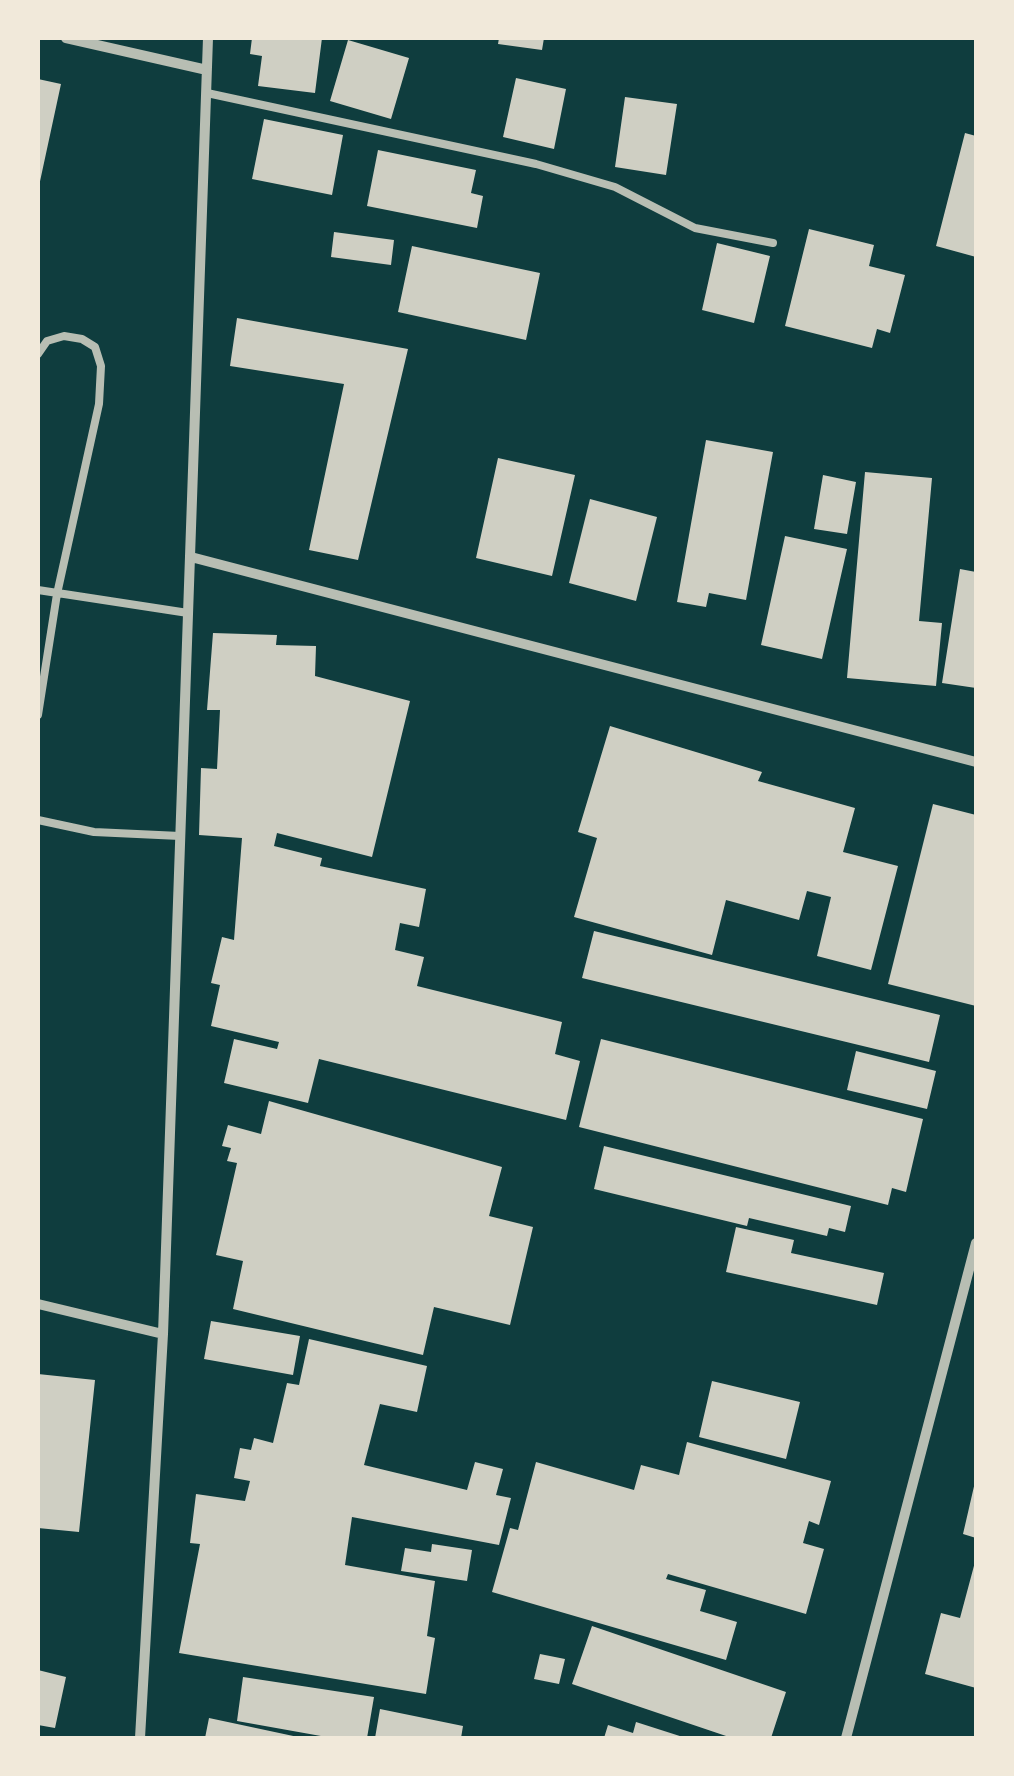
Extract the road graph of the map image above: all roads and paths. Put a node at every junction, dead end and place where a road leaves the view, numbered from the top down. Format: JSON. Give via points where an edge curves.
{"nodes":[{"id":1,"x":66,"y":38,"type":"edge"},
{"id":2,"x":208,"y":38,"type":"edge"},
{"id":3,"x":207,"y":70,"type":"junction"},
{"id":4,"x":206,"y":92,"type":"junction"},
{"id":5,"x":773,"y":243,"type":"dead end"},
{"id":6,"x":38,"y":354,"type":"edge"},
{"id":7,"x":191,"y":557,"type":"junction"},
{"id":8,"x":38,"y":590,"type":"edge"},
{"id":9,"x":56,"y":594,"type":"junction"},
{"id":10,"x":188,"y":613,"type":"junction"},
{"id":11,"x":38,"y":715,"type":"edge"},
{"id":12,"x":976,"y":762,"type":"edge"},
{"id":13,"x":38,"y":820,"type":"edge"},
{"id":14,"x":180,"y":836,"type":"junction"},
{"id":15,"x":976,"y":1242,"type":"edge"},
{"id":16,"x":38,"y":1304,"type":"edge"},
{"id":17,"x":162,"y":1334,"type":"junction"},
{"id":18,"x":140,"y":1738,"type":"edge"},
{"id":19,"x":846,"y":1738,"type":"edge"}],
"edges":[{"from":1,"to":3,"type":"street"},
{"from":2,"to":3,"type":"street"},
{"from":3,"to":4,"type":"street"},
{"from":4,"to":5,"type":"lane","via":[[536,164],[616,187],[695,228]]},
{"from":4,"to":7,"type":"street"},
{"from":6,"to":9,"type":"lane","via":[[47,341],[82,339],[96,347],[101,366],[100,404]]},
{"from":7,"to":10,"type":"street"},
{"from":7,"to":12,"type":"street"},
{"from":8,"to":9,"type":"lane"},
{"from":9,"to":10,"type":"lane"},
{"from":9,"to":11,"type":"lane"},
{"from":10,"to":14,"type":"street"},
{"from":13,"to":14,"type":"lane","via":[[94,832]]},
{"from":14,"to":17,"type":"street"},
{"from":15,"to":19,"type":"street"},
{"from":16,"to":17,"type":"street"},
{"from":17,"to":18,"type":"street"}]}
